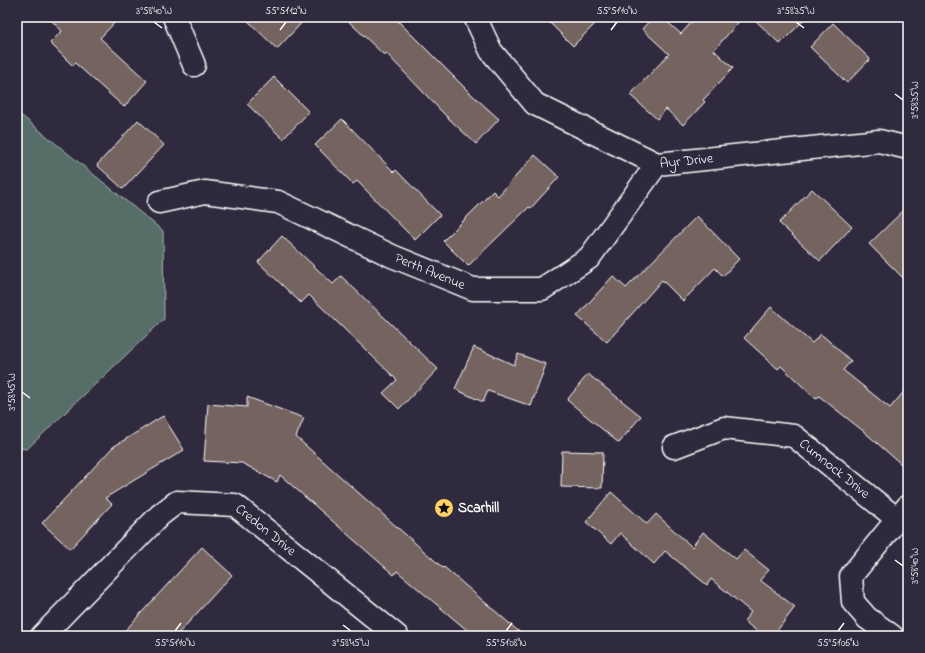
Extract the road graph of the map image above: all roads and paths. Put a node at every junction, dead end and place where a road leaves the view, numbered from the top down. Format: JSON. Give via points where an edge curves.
{"nodes":[{"id":1,"x":174,"y":17,"type":"edge"},
{"id":2,"x":475,"y":17,"type":"edge"},
{"id":3,"x":194,"y":65,"type":"dead end"},
{"id":4,"x":908,"y":148,"type":"edge"},
{"id":5,"x":657,"y":164,"type":"junction"},
{"id":6,"x":159,"y":202,"type":"dead end"},
{"id":7,"x":674,"y":447,"type":"dead end"},
{"id":8,"x":902,"y":512,"type":"edge"},
{"id":9,"x":42,"y":636,"type":"edge"},
{"id":10,"x":397,"y":636,"type":"edge"},
{"id":11,"x":892,"y":636,"type":"edge"}],
"edges":[{"from":1,"to":3,"type":"street"},
{"from":2,"to":5,"type":"street","name":"Ayr Drive","via":[[491,51],[535,104]]},
{"from":4,"to":5,"type":"street","name":"Ayr Drive","via":[[878,141]]},
{"from":5,"to":6,"type":"street","name":"Perth Avenue","via":[[589,258],[542,289],[473,289],[392,256],[278,202],[205,192]]},
{"from":7,"to":8,"type":"street","name":"Cumnock Drive","via":[[724,428],[794,436]]},
{"from":8,"to":11,"type":"street","via":[[851,576],[853,602],[867,618]]},
{"from":9,"to":10,"type":"street","name":"Credon Drive","via":[[160,515],[177,502],[235,505]]}]}
